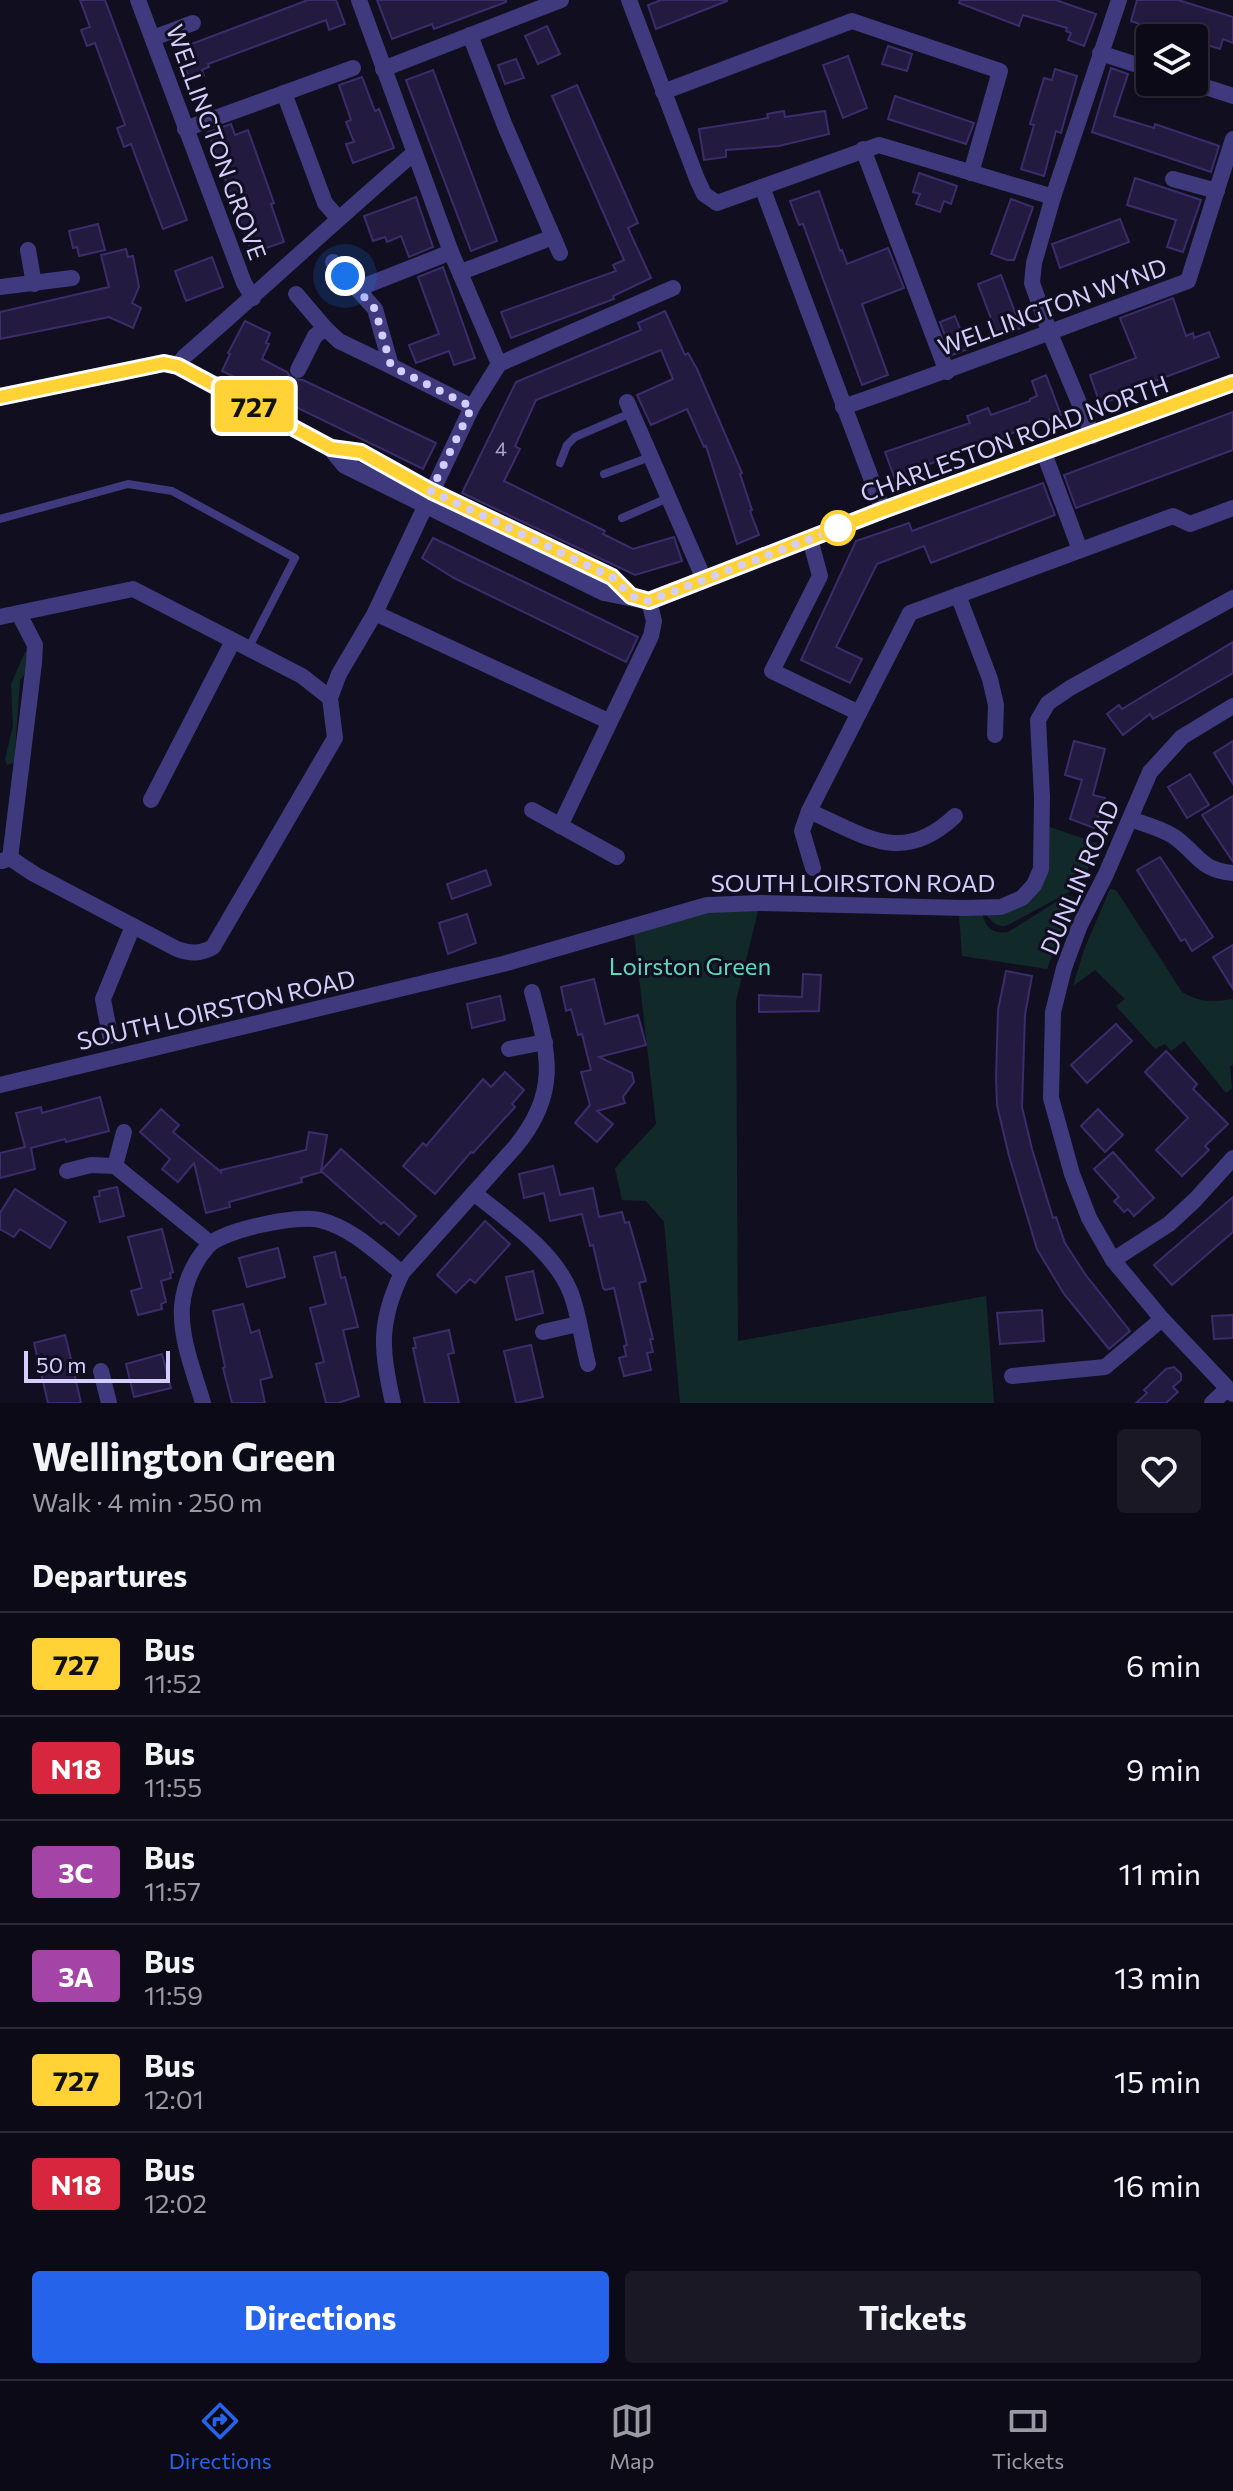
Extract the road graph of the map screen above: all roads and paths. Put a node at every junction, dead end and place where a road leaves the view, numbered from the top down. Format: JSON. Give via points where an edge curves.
{"nodes":[{"id":1,"x":138,"y":0,"type":"edge"},
{"id":2,"x":359,"y":0,"type":"edge"},
{"id":3,"x":561,"y":0,"type":"edge"},
{"id":4,"x":629,"y":0,"type":"edge"},
{"id":5,"x":1119,"y":0,"type":"edge"},
{"id":6,"x":520,"y":8,"type":"edge"},
{"id":7,"x":193,"y":23,"type":"dead end"},
{"id":8,"x":470,"y":35,"type":"junction"},
{"id":9,"x":153,"y":38,"type":"junction"},
{"id":10,"x":1100,"y":53,"type":"junction"},
{"id":11,"x":1136,"y":65,"type":"edge"},
{"id":12,"x":353,"y":68,"type":"dead end"},
{"id":13,"x":383,"y":69,"type":"junction"},
{"id":14,"x":1208,"y":88,"type":"edge"},
{"id":15,"x":663,"y":92,"type":"junction"},
{"id":16,"x":284,"y":93,"type":"junction"},
{"id":17,"x":1233,"y":96,"type":"edge"},
{"id":18,"x":185,"y":129,"type":"junction"},
{"id":19,"x":1233,"y":139,"type":"edge"},
{"id":20,"x":863,"y":149,"type":"junction"},
{"id":21,"x":414,"y":153,"type":"junction"},
{"id":22,"x":971,"y":173,"type":"junction"},
{"id":23,"x":1173,"y":179,"type":"dead end"},
{"id":24,"x":762,"y":187,"type":"junction"},
{"id":25,"x":1217,"y":191,"type":"junction"},
{"id":26,"x":1053,"y":197,"type":"junction"},
{"id":27,"x":338,"y":218,"type":"junction"},
{"id":28,"x":28,"y":250,"type":"dead end"},
{"id":29,"x":451,"y":252,"type":"junction"},
{"id":30,"x":333,"y":262,"type":"dead end"},
{"id":31,"x":461,"y":272,"type":"junction"},
{"id":32,"x":72,"y":278,"type":"dead end"},
{"id":33,"x":34,"y":284,"type":"junction"},
{"id":34,"x":0,"y":287,"type":"edge"},
{"id":35,"x":673,"y":288,"type":"dead end"},
{"id":36,"x":357,"y":289,"type":"junction"},
{"id":37,"x":296,"y":294,"type":"dead end"},
{"id":38,"x":253,"y":298,"type":"junction"},
{"id":39,"x":325,"y":328,"type":"junction"},
{"id":40,"x":1049,"y":331,"type":"junction"},
{"id":41,"x":499,"y":364,"type":"junction"},
{"id":42,"x":178,"y":366,"type":"junction"},
{"id":43,"x":391,"y":366,"type":"junction"},
{"id":44,"x":298,"y":370,"type":"dead end"},
{"id":45,"x":947,"y":372,"type":"junction"},
{"id":46,"x":1233,"y":383,"type":"edge"},
{"id":47,"x":0,"y":397,"type":"edge"},
{"id":48,"x":472,"y":407,"type":"junction"},
{"id":49,"x":629,"y":407,"type":"joint"},
{"id":50,"x":843,"y":407,"type":"junction"},
{"id":51,"x":1093,"y":436,"type":"junction"},
{"id":52,"x":1044,"y":453,"type":"junction"},
{"id":53,"x":650,"y":457,"type":"junction"},
{"id":54,"x":560,"y":463,"type":"dead end"},
{"id":55,"x":604,"y":474,"type":"dead end"},
{"id":56,"x":428,"y":498,"type":"junction"},
{"id":57,"x":669,"y":498,"type":"junction"},
{"id":58,"x":1233,"y":508,"type":"edge"},
{"id":59,"x":883,"y":510,"type":"junction"},
{"id":60,"x":622,"y":518,"type":"dead end"},
{"id":61,"x":0,"y":519,"type":"edge"},
{"id":62,"x":810,"y":539,"type":"junction"},
{"id":63,"x":1080,"y":550,"type":"junction"},
{"id":64,"x":704,"y":579,"type":"junction"},
{"id":65,"x":958,"y":595,"type":"junction"},
{"id":66,"x":640,"y":598,"type":"junction"},
{"id":67,"x":1233,"y":598,"type":"edge"},
{"id":68,"x":375,"y":613,"type":"junction"},
{"id":69,"x":19,"y":614,"type":"junction"},
{"id":70,"x":0,"y":617,"type":"edge"},
{"id":71,"x":241,"y":645,"type":"junction"},
{"id":72,"x":330,"y":698,"type":"junction"},
{"id":73,"x":1233,"y":706,"type":"edge"},
{"id":74,"x":859,"y":713,"type":"junction"},
{"id":75,"x":608,"y":721,"type":"junction"},
{"id":76,"x":995,"y":735,"type":"dead end"},
{"id":77,"x":151,"y":800,"type":"dead end"},
{"id":78,"x":532,"y":810,"type":"dead end"},
{"id":79,"x":809,"y":811,"type":"junction"},
{"id":80,"x":955,"y":816,"type":"dead end"},
{"id":81,"x":1130,"y":819,"type":"junction"},
{"id":82,"x":560,"y":826,"type":"junction"},
{"id":83,"x":617,"y":857,"type":"dead end"},
{"id":84,"x":5,"y":860,"type":"edge"},
{"id":85,"x":813,"y":868,"type":"dead end"},
{"id":86,"x":1233,"y":873,"type":"edge"},
{"id":87,"x":133,"y":926,"type":"junction"},
{"id":88,"x":532,"y":992,"type":"dead end"},
{"id":89,"x":110,"y":1036,"type":"dead end"},
{"id":90,"x":545,"y":1042,"type":"junction"},
{"id":91,"x":509,"y":1049,"type":"dead end"},
{"id":92,"x":0,"y":1085,"type":"edge"},
{"id":93,"x":124,"y":1132,"type":"dead end"},
{"id":94,"x":1233,"y":1158,"type":"edge"},
{"id":95,"x":115,"y":1166,"type":"junction"},
{"id":96,"x":67,"y":1171,"type":"dead end"},
{"id":97,"x":474,"y":1193,"type":"junction"},
{"id":98,"x":210,"y":1243,"type":"junction"},
{"id":99,"x":1113,"y":1260,"type":"junction"},
{"id":100,"x":402,"y":1273,"type":"junction"},
{"id":101,"x":1162,"y":1319,"type":"junction"},
{"id":102,"x":578,"y":1324,"type":"junction"},
{"id":103,"x":543,"y":1332,"type":"dead end"},
{"id":104,"x":588,"y":1364,"type":"dead end"},
{"id":105,"x":101,"y":1371,"type":"dead end"},
{"id":106,"x":1012,"y":1376,"type":"dead end"},
{"id":107,"x":1230,"y":1391,"type":"edge"},
{"id":108,"x":109,"y":1403,"type":"edge"},
{"id":109,"x":203,"y":1403,"type":"edge"},
{"id":110,"x":393,"y":1403,"type":"edge"},
{"id":111,"x":1212,"y":1403,"type":"edge"}],
"edges":[{"from":1,"to":9,"type":"street","name":"WELLINGTON GROVE"},
{"from":2,"to":13,"type":"street"},
{"from":3,"to":6,"type":"street"},
{"from":4,"to":15,"type":"street"},
{"from":5,"to":10,"type":"street"},
{"from":6,"to":8,"type":"street"},
{"from":7,"to":9,"type":"street"},
{"from":8,"to":13,"type":"street"},
{"from":8,"to":31,"type":"street","via":[[556,245]]},
{"from":9,"to":18,"type":"street","name":"WELLINGTON GROVE"},
{"from":10,"to":11,"type":"street"},
{"from":10,"to":26,"type":"street"},
{"from":12,"to":16,"type":"street"},
{"from":13,"to":21,"type":"street"},
{"from":14,"to":17,"type":"street"},
{"from":15,"to":22,"type":"street","via":[[852,21],[1000,71]]},
{"from":15,"to":24,"type":"street","via":[[704,194],[717,203]]},
{"from":16,"to":18,"type":"street"},
{"from":16,"to":27,"type":"street","via":[[325,203]]},
{"from":18,"to":38,"type":"street","name":"WELLINGTON GROVE"},
{"from":19,"to":25,"type":"street"},
{"from":20,"to":22,"type":"street","via":[[879,145]]},
{"from":20,"to":24,"type":"street"},
{"from":20,"to":45,"type":"street"},
{"from":21,"to":27,"type":"street"},
{"from":21,"to":29,"type":"street"},
{"from":22,"to":26,"type":"street"},
{"from":23,"to":25,"type":"street"},
{"from":24,"to":50,"type":"street"},
{"from":25,"to":40,"type":"street","name":"WELLINGTON WYND","via":[[1188,281]]},
{"from":26,"to":40,"type":"street","via":[[1032,283]]},
{"from":27,"to":38,"type":"street"},
{"from":28,"to":33,"type":"street"},
{"from":29,"to":31,"type":"street"},
{"from":29,"to":36,"type":"street"},
{"from":30,"to":36,"type":"street"},
{"from":31,"to":41,"type":"street"},
{"from":32,"to":33,"type":"street"},
{"from":33,"to":34,"type":"street"},
{"from":35,"to":41,"type":"street"},
{"from":36,"to":43,"type":"street","via":[[375,309]]},
{"from":37,"to":39,"type":"street"},
{"from":38,"to":42,"type":"street"},
{"from":39,"to":43,"type":"street","via":[[339,341]]},
{"from":39,"to":44,"type":"street","via":[[315,336]]},
{"from":40,"to":45,"type":"street","name":"WELLINGTON WYND"},
{"from":40,"to":51,"type":"street"},
{"from":41,"to":48,"type":"street"},
{"from":42,"to":47,"type":"street","via":[[164,363]]},
{"from":42,"to":56,"type":"street","via":[[331,448],[361,452]]},
{"from":43,"to":48,"type":"street"},
{"from":45,"to":50,"type":"street","name":"WELLINGTON WYND"},
{"from":46,"to":51,"type":"street","name":"CHARLESTON ROAD NORTH"},
{"from":48,"to":56,"type":"street"},
{"from":49,"to":53,"type":"street"},
{"from":49,"to":54,"type":"lane","via":[[575,437]]},
{"from":50,"to":59,"type":"street"},
{"from":51,"to":52,"type":"street","name":"CHARLESTON ROAD NORTH"},
{"from":52,"to":59,"type":"street","name":"CHARLESTON ROAD NORTH"},
{"from":52,"to":63,"type":"street"},
{"from":53,"to":55,"type":"lane"},
{"from":53,"to":57,"type":"street"},
{"from":56,"to":66,"type":"street","via":[[612,577]]},
{"from":56,"to":68,"type":"street"},
{"from":57,"to":60,"type":"lane"},
{"from":57,"to":64,"type":"street"},
{"from":58,"to":63,"type":"street","via":[[1190,524],[1173,516]]},
{"from":59,"to":62,"type":"street","name":"CHARLESTON ROAD NORTH"},
{"from":61,"to":71,"type":"lane","via":[[128,484],[172,491],[295,558]]},
{"from":62,"to":64,"type":"street","name":"CHARLESTON ROAD NORTH"},
{"from":62,"to":74,"type":"street","via":[[820,576],[772,671]]},
{"from":63,"to":65,"type":"street"},
{"from":64,"to":66,"type":"street","name":"CHARLESTON ROAD NORTH"},
{"from":65,"to":74,"type":"street","via":[[910,613]]},
{"from":65,"to":76,"type":"street","via":[[990,679]]},
{"from":66,"to":75,"type":"street","via":[[654,621],[651,636]]},
{"from":67,"to":92,"type":"street","name":"SOUTH LOIRSTON ROAD","via":[[1048,703],[1038,720],[1041,869],[1022,898],[1001,907],[707,905],[503,964]]},
{"from":68,"to":72,"type":"street"},
{"from":68,"to":75,"type":"street"},
{"from":69,"to":70,"type":"street"},
{"from":69,"to":71,"type":"street","via":[[133,589]]},
{"from":69,"to":84,"type":"street","via":[[35,645],[34,663]]},
{"from":71,"to":72,"type":"street","via":[[302,676]]},
{"from":71,"to":77,"type":"street"},
{"from":72,"to":87,"type":"street","via":[[335,738],[213,947],[189,953]]},
{"from":73,"to":81,"type":"street","name":"DUNLIN ROAD","via":[[1182,737],[1150,772]]},
{"from":74,"to":79,"type":"street"},
{"from":75,"to":82,"type":"street"},
{"from":78,"to":82,"type":"street"},
{"from":79,"to":80,"type":"street","via":[[878,841],[898,844],[917,843]]},
{"from":79,"to":85,"type":"street","via":[[802,831]]},
{"from":81,"to":86,"type":"street","via":[[1176,838],[1203,864]]},
{"from":81,"to":99,"type":"street","name":"DUNLIN ROAD","via":[[1080,925],[1053,1012],[1051,1098],[1072,1174]]},
{"from":82,"to":83,"type":"street"},
{"from":84,"to":87,"type":"street"},
{"from":87,"to":89,"type":"street","via":[[103,999]]},
{"from":88,"to":90,"type":"street"},
{"from":90,"to":91,"type":"street"},
{"from":90,"to":97,"type":"street","via":[[542,1105],[530,1129]]},
{"from":93,"to":95,"type":"street"},
{"from":94,"to":99,"type":"street","via":[[1169,1224]]},
{"from":95,"to":96,"type":"street"},
{"from":95,"to":98,"type":"street"},
{"from":97,"to":100,"type":"street"},
{"from":97,"to":102,"type":"street","via":[[547,1255],[571,1293]]},
{"from":98,"to":100,"type":"street","via":[[281,1221],[320,1220],[353,1234]]},
{"from":98,"to":109,"type":"street","via":[[187,1281],[183,1304],[182,1327]]},
{"from":99,"to":101,"type":"street","name":"DUNLIN ROAD"},
{"from":100,"to":110,"type":"street","via":[[390,1297],[382,1341]]},
{"from":101,"to":106,"type":"street","via":[[1105,1367]]},
{"from":101,"to":107,"type":"street","name":"DUNLIN ROAD"},
{"from":102,"to":103,"type":"street"},
{"from":102,"to":104,"type":"street"},
{"from":105,"to":108,"type":"street"},
{"from":107,"to":111,"type":"street"}]}
